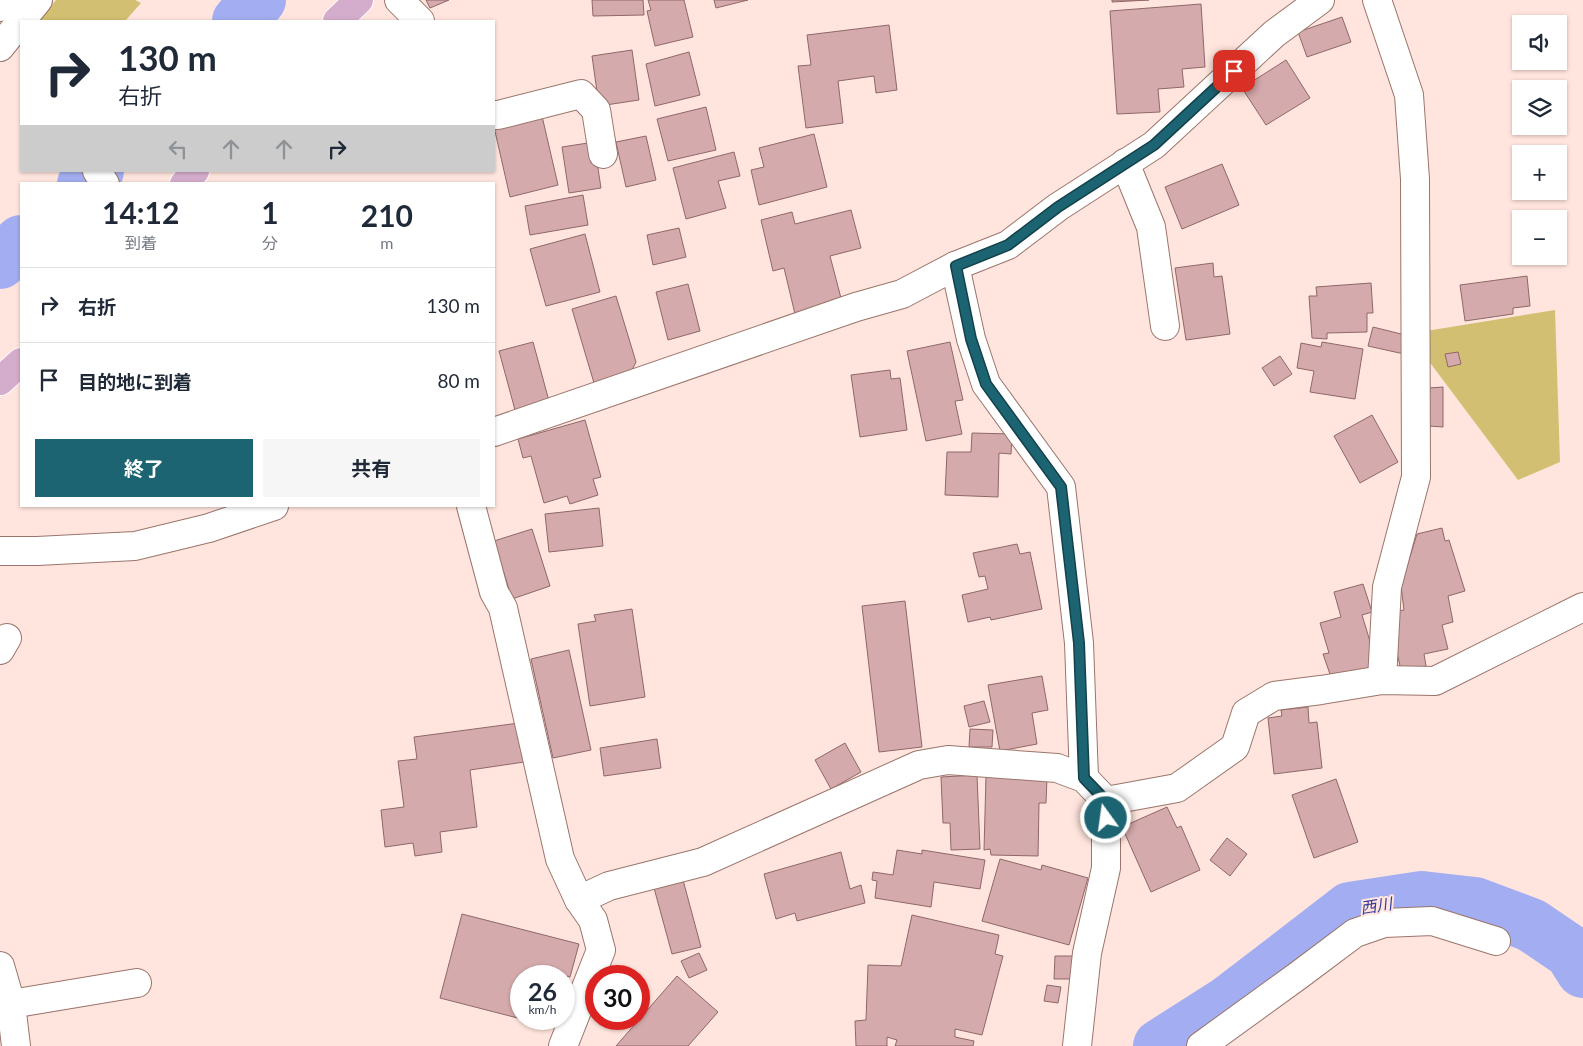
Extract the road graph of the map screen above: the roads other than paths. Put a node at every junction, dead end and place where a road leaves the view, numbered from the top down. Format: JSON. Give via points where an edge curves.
{"nodes":[{"id":1,"x":359,"y":0,"type":"edge"},
{"id":2,"x":400,"y":0,"type":"edge"},
{"id":3,"x":1320,"y":0,"type":"edge"},
{"id":4,"x":1377,"y":0,"type":"edge"},
{"id":5,"x":37,"y":1,"type":"edge"},
{"id":6,"x":0,"y":7,"type":"edge"},
{"id":7,"x":25,"y":20,"type":"edge"},
{"id":8,"x":338,"y":20,"type":"edge"},
{"id":9,"x":419,"y":20,"type":"edge"},
{"id":10,"x":20,"y":28,"type":"edge"},
{"id":11,"x":10,"y":44,"type":"edge"},
{"id":12,"x":495,"y":114,"type":"edge"},
{"id":13,"x":603,"y":154,"type":"dead end"},
{"id":14,"x":1125,"y":164,"type":"junction"},
{"id":15,"x":194,"y":172,"type":"edge"},
{"id":16,"x":186,"y":182,"type":"edge"},
{"id":17,"x":956,"y":266,"type":"junction"},
{"id":18,"x":1165,"y":326,"type":"dead end"},
{"id":19,"x":20,"y":363,"type":"edge"},
{"id":20,"x":0,"y":381,"type":"edge"},
{"id":21,"x":495,"y":432,"type":"edge"},
{"id":22,"x":470,"y":507,"type":"edge"},
{"id":23,"x":265,"y":508,"type":"edge"},
{"id":24,"x":0,"y":550,"type":"edge"},
{"id":25,"x":1583,"y":607,"type":"edge"},
{"id":26,"x":1382,"y":680,"type":"junction"},
{"id":27,"x":1084,"y":778,"type":"junction"},
{"id":28,"x":1106,"y":801,"type":"junction"},
{"id":29,"x":579,"y":900,"type":"junction"},
{"id":30,"x":1496,"y":941,"type":"dead end"},
{"id":31,"x":0,"y":966,"type":"edge"},
{"id":32,"x":138,"y":983,"type":"dead end"},
{"id":33,"x":11,"y":1004,"type":"junction"},
{"id":34,"x":1077,"y":1045,"type":"edge"},
{"id":35,"x":16,"y":1046,"type":"edge"},
{"id":36,"x":563,"y":1046,"type":"edge"},
{"id":37,"x":1201,"y":1046,"type":"edge"}],
"edges":[{"from":1,"to":8,"type":"main road"},
{"from":2,"to":9,"type":"street"},
{"from":3,"to":14,"type":"street","via":[[1274,34],[1154,145]]},
{"from":4,"to":26,"type":"street","via":[[1409,95],[1415,179],[1416,477],[1387,587]]},
{"from":5,"to":6,"type":"street"},
{"from":5,"to":7,"type":"street"},
{"from":10,"to":11,"type":"street"},
{"from":12,"to":13,"type":"street","via":[[581,94],[596,110]]},
{"from":14,"to":17,"type":"street","via":[[1058,207],[1008,245]]},
{"from":14,"to":18,"type":"street","via":[[1151,227]]},
{"from":15,"to":16,"type":"main road"},
{"from":17,"to":21,"type":"street","via":[[902,294]]},
{"from":17,"to":27,"type":"street","via":[[971,339],[986,384],[1061,487],[1079,643]]},
{"from":19,"to":20,"type":"main road"},
{"from":22,"to":29,"type":"street","via":[[494,592],[503,608],[560,858]]},
{"from":23,"to":24,"type":"street","via":[[209,528],[135,546]]},
{"from":25,"to":26,"type":"street","via":[[1435,681]]},
{"from":26,"to":28,"type":"street","via":[[1274,696],[1246,713],[1235,747],[1177,788]]},
{"from":27,"to":28,"type":"street"},
{"from":27,"to":29,"type":"street","via":[[1057,768],[948,760],[919,765],[703,862],[609,886]]},
{"from":28,"to":34,"type":"street","via":[[1106,868],[1087,954]]},
{"from":29,"to":36,"type":"street","via":[[593,920],[601,950]]},
{"from":30,"to":37,"type":"street","via":[[1432,921],[1384,924],[1355,932]]},
{"from":31,"to":33,"type":"street"},
{"from":32,"to":33,"type":"street"},
{"from":33,"to":35,"type":"street"}]}
